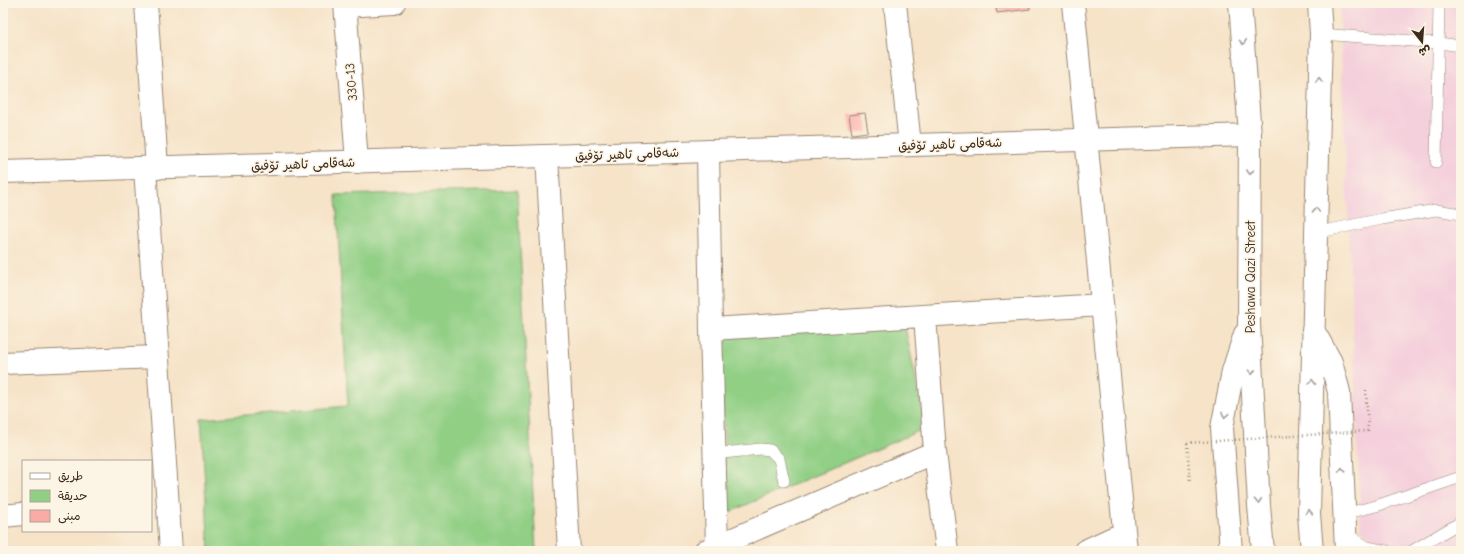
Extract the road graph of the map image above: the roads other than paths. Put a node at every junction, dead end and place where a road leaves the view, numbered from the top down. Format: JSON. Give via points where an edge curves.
{"nodes":[{"id":1,"x":146,"y":3,"type":"edge"},
{"id":2,"x":394,"y":3,"type":"edge"},
{"id":3,"x":895,"y":3,"type":"edge"},
{"id":4,"x":1073,"y":3,"type":"edge"},
{"id":5,"x":1240,"y":3,"type":"edge"},
{"id":6,"x":1319,"y":3,"type":"edge"},
{"id":7,"x":1439,"y":3,"type":"edge"},
{"id":8,"x":345,"y":4,"type":"edge"},
{"id":9,"x":1321,"y":34,"type":"junction"},
{"id":10,"x":1439,"y":43,"type":"junction"},
{"id":11,"x":1461,"y":46,"type":"edge"},
{"id":12,"x":1250,"y":135,"type":"junction"},
{"id":13,"x":1086,"y":139,"type":"junction"},
{"id":14,"x":910,"y":145,"type":"junction"},
{"id":15,"x":708,"y":151,"type":"junction"},
{"id":16,"x":547,"y":156,"type":"junction"},
{"id":17,"x":357,"y":162,"type":"junction"},
{"id":18,"x":1436,"y":162,"type":"dead end"},
{"id":19,"x":151,"y":168,"type":"junction"},
{"id":20,"x":3,"y":172,"type":"edge"},
{"id":21,"x":1461,"y":214,"type":"edge"},
{"id":22,"x":1315,"y":233,"type":"junction"},
{"id":23,"x":1102,"y":305,"type":"junction"},
{"id":24,"x":925,"y":316,"type":"junction"},
{"id":25,"x":1249,"y":324,"type":"junction"},
{"id":26,"x":711,"y":329,"type":"junction"},
{"id":27,"x":1313,"y":330,"type":"junction"},
{"id":28,"x":157,"y":357,"type":"junction"},
{"id":29,"x":3,"y":363,"type":"edge"},
{"id":30,"x":935,"y":452,"type":"junction"},
{"id":31,"x":714,"y":454,"type":"junction"},
{"id":32,"x":1461,"y":477,"type":"edge"},
{"id":33,"x":784,"y":481,"type":"dead end"},
{"id":34,"x":159,"y":504,"type":"edge"},
{"id":35,"x":22,"y":514,"type":"edge"},
{"id":36,"x":3,"y":516,"type":"edge"},
{"id":37,"x":1461,"y":522,"type":"edge"},
{"id":38,"x":1345,"y":532,"type":"edge"},
{"id":39,"x":1125,"y":542,"type":"edge"},
{"id":40,"x":711,"y":548,"type":"edge"},
{"id":41,"x":171,"y":551,"type":"edge"},
{"id":42,"x":569,"y":551,"type":"edge"},
{"id":43,"x":947,"y":551,"type":"edge"},
{"id":44,"x":1085,"y":551,"type":"edge"},
{"id":45,"x":1231,"y":551,"type":"edge"},
{"id":46,"x":1263,"y":551,"type":"edge"},
{"id":47,"x":1312,"y":551,"type":"edge"},
{"id":48,"x":1387,"y":551,"type":"edge"},
{"id":49,"x":1412,"y":551,"type":"edge"}],
"edges":[{"from":1,"to":19,"type":"main road"},
{"from":2,"to":8,"type":"main road"},
{"from":3,"to":14,"type":"main road"},
{"from":4,"to":13,"type":"main road"},
{"from":5,"to":12,"type":"main road","name":"Peshawa Qazi Street","one_way":true},
{"from":6,"to":9,"type":"main road"},
{"from":7,"to":10,"type":"lane"},
{"from":8,"to":17,"type":"main road","name":"330-13"},
{"from":9,"to":10,"type":"lane"},
{"from":22,"to":9,"type":"main road","one_way":true},
{"from":10,"to":11,"type":"lane"},
{"from":10,"to":18,"type":"lane"},
{"from":12,"to":13,"type":"main road","name":"شەقامی تاهیر تۆفیق"},
{"from":12,"to":25,"type":"main road","name":"Peshawa Qazi Street","one_way":true},
{"from":13,"to":14,"type":"main road","name":"شەقامی تاهیر تۆفیق"},
{"from":13,"to":23,"type":"main road"},
{"from":14,"to":15,"type":"main road","name":"شەقامی تاهیر تۆفیق"},
{"from":15,"to":16,"type":"main road","name":"شەقامی تاهیر تۆفیق"},
{"from":15,"to":26,"type":"main road"},
{"from":16,"to":17,"type":"main road","name":"شەقامی تاهیر تۆفیق"},
{"from":16,"to":42,"type":"main road"},
{"from":17,"to":19,"type":"main road","name":"شەقامی تاهیر تۆفیق"},
{"from":19,"to":20,"type":"main road","name":"شەقامی تاهیر تۆفیق"},
{"from":19,"to":28,"type":"main road"},
{"from":21,"to":22,"type":"lane","via":[[1436,210],[1382,218]]},
{"from":22,"to":27,"type":"main road"},
{"from":23,"to":24,"type":"main road"},
{"from":23,"to":39,"type":"main road"},
{"from":24,"to":26,"type":"main road"},
{"from":24,"to":30,"type":"main road"},
{"from":25,"to":45,"type":"main road","one_way":true,"via":[[1233,371],[1222,428]]},
{"from":25,"to":46,"type":"main road","name":"Peshawa Qazi Street","one_way":true},
{"from":26,"to":31,"type":"main road"},
{"from":38,"to":27,"type":"main road","one_way":true,"via":[[1339,392],[1331,362]]},
{"from":47,"to":27,"type":"main road","one_way":true,"via":[[1309,514]]},
{"from":28,"to":29,"type":"main road"},
{"from":28,"to":34,"type":"main road"},
{"from":30,"to":40,"type":"main road"},
{"from":30,"to":43,"type":"main road"},
{"from":31,"to":33,"type":"lane","via":[[770,450],[779,459]]},
{"from":31,"to":40,"type":"main road"},
{"from":32,"to":38,"type":"lane","via":[[1376,506]]},
{"from":34,"to":41,"type":"main road"},
{"from":35,"to":36,"type":"main road"},
{"from":37,"to":49,"type":"lane"},
{"from":38,"to":48,"type":"lane","via":[[1367,548]]},
{"from":39,"to":44,"type":"main road"}]}
